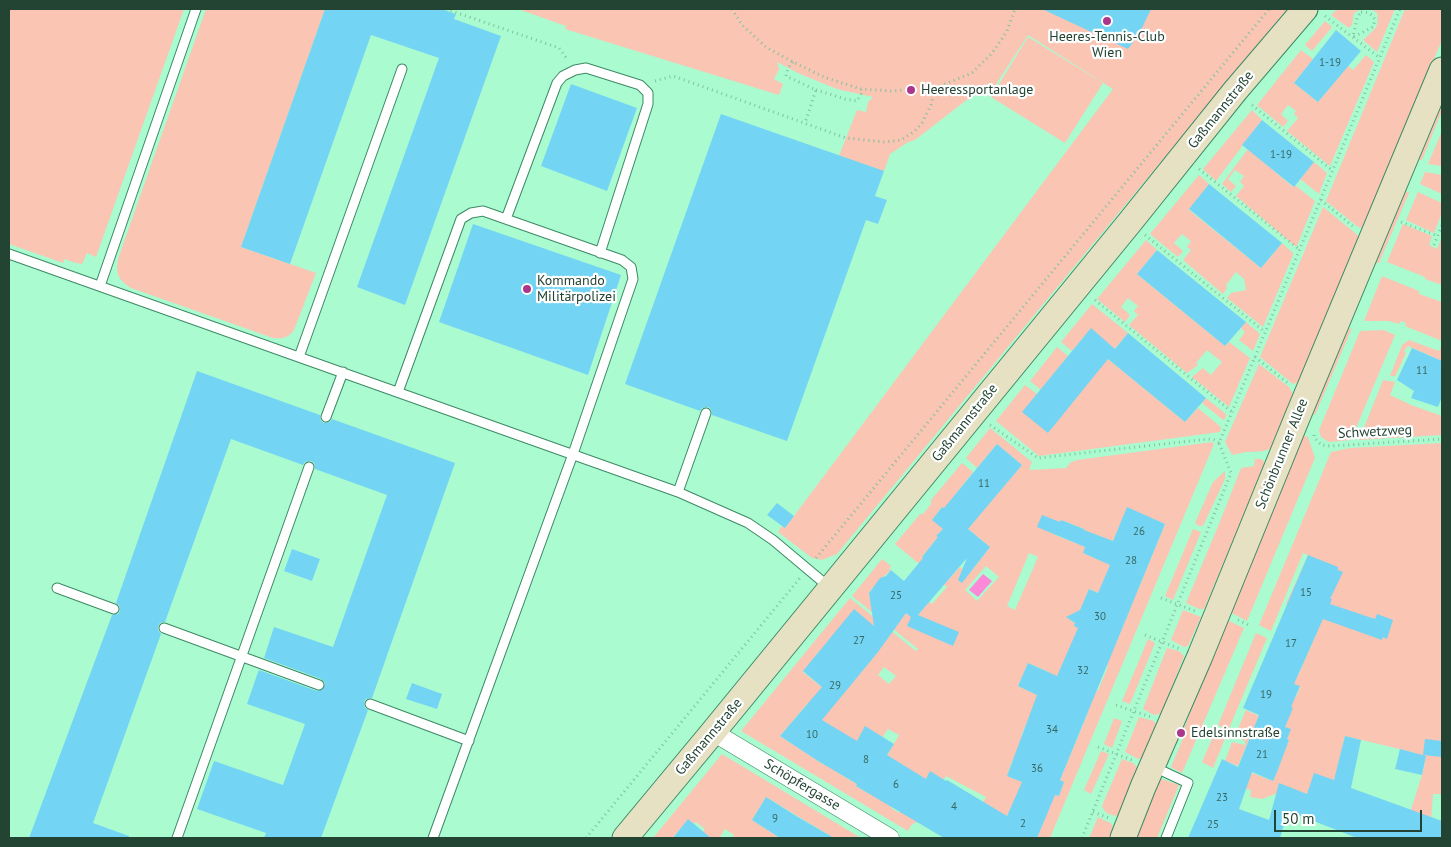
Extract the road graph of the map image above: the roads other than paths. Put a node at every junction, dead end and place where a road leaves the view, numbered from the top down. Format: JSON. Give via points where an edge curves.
{"nodes":[{"id":1,"x":196,"y":9,"type":"edge"},
{"id":2,"x":1314,"y":12,"type":"edge"},
{"id":3,"x":402,"y":69,"type":"dead end"},
{"id":4,"x":1442,"y":70,"type":"edge"},
{"id":5,"x":506,"y":219,"type":"junction"},
{"id":6,"x":600,"y":253,"type":"junction"},
{"id":7,"x":9,"y":254,"type":"edge"},
{"id":8,"x":100,"y":286,"type":"junction"},
{"id":9,"x":299,"y":357,"type":"junction"},
{"id":10,"x":343,"y":372,"type":"junction"},
{"id":11,"x":398,"y":392,"type":"junction"},
{"id":12,"x":706,"y":412,"type":"dead end"},
{"id":13,"x":326,"y":417,"type":"dead end"},
{"id":14,"x":573,"y":454,"type":"junction"},
{"id":15,"x":309,"y":466,"type":"dead end"},
{"id":16,"x":678,"y":492,"type":"junction"},
{"id":17,"x":57,"y":588,"type":"dead end"},
{"id":18,"x":831,"y":588,"type":"junction"},
{"id":19,"x":114,"y":609,"type":"dead end"},
{"id":20,"x":164,"y":628,"type":"dead end"},
{"id":21,"x":242,"y":656,"type":"junction"},
{"id":22,"x":319,"y":684,"type":"dead end"},
{"id":23,"x":370,"y":704,"type":"dead end"},
{"id":24,"x":713,"y":732,"type":"junction"},
{"id":25,"x":469,"y":741,"type":"junction"},
{"id":26,"x":1152,"y":767,"type":"junction"},
{"id":27,"x":177,"y":838,"type":"edge"},
{"id":28,"x":434,"y":838,"type":"edge"},
{"id":29,"x":625,"y":838,"type":"edge"},
{"id":30,"x":890,"y":838,"type":"edge"},
{"id":31,"x":1123,"y":838,"type":"edge"},
{"id":32,"x":1166,"y":838,"type":"edge"}],
"edges":[{"from":1,"to":8,"type":"lane"},
{"from":2,"to":18,"type":"street","name":"Gaßmannstraße","via":[[1235,92]]},
{"from":3,"to":9,"type":"lane"},
{"from":4,"to":26,"type":"street","name":"Schönbrunner Allee"},
{"from":5,"to":6,"type":"lane"},
{"from":5,"to":6,"type":"lane","via":[[557,83],[563,76],[586,68],[640,85],[648,94],[648,104]]},
{"from":5,"to":11,"type":"lane","via":[[483,211],[461,219]]},
{"from":6,"to":14,"type":"lane","via":[[622,260],[631,267],[633,279]]},
{"from":7,"to":8,"type":"lane"},
{"from":8,"to":9,"type":"lane"},
{"from":9,"to":10,"type":"lane"},
{"from":10,"to":11,"type":"lane"},
{"from":10,"to":13,"type":"lane"},
{"from":11,"to":14,"type":"lane"},
{"from":12,"to":16,"type":"lane"},
{"from":14,"to":16,"type":"lane"},
{"from":14,"to":25,"type":"lane"},
{"from":15,"to":21,"type":"lane"},
{"from":16,"to":18,"type":"lane","via":[[748,523]]},
{"from":17,"to":19,"type":"lane"},
{"from":18,"to":24,"type":"street","name":"Gaßmannstraße"},
{"from":20,"to":21,"type":"lane"},
{"from":21,"to":22,"type":"lane"},
{"from":21,"to":27,"type":"lane"},
{"from":23,"to":25,"type":"lane"},
{"from":24,"to":29,"type":"street","name":"Gaßmannstraße"},
{"from":24,"to":30,"type":"street","name":"Schöpfergasse"},
{"from":25,"to":28,"type":"lane"},
{"from":26,"to":31,"type":"street","name":"Schönbrunner Allee"},
{"from":26,"to":32,"type":"lane","via":[[1188,783]]}]}
